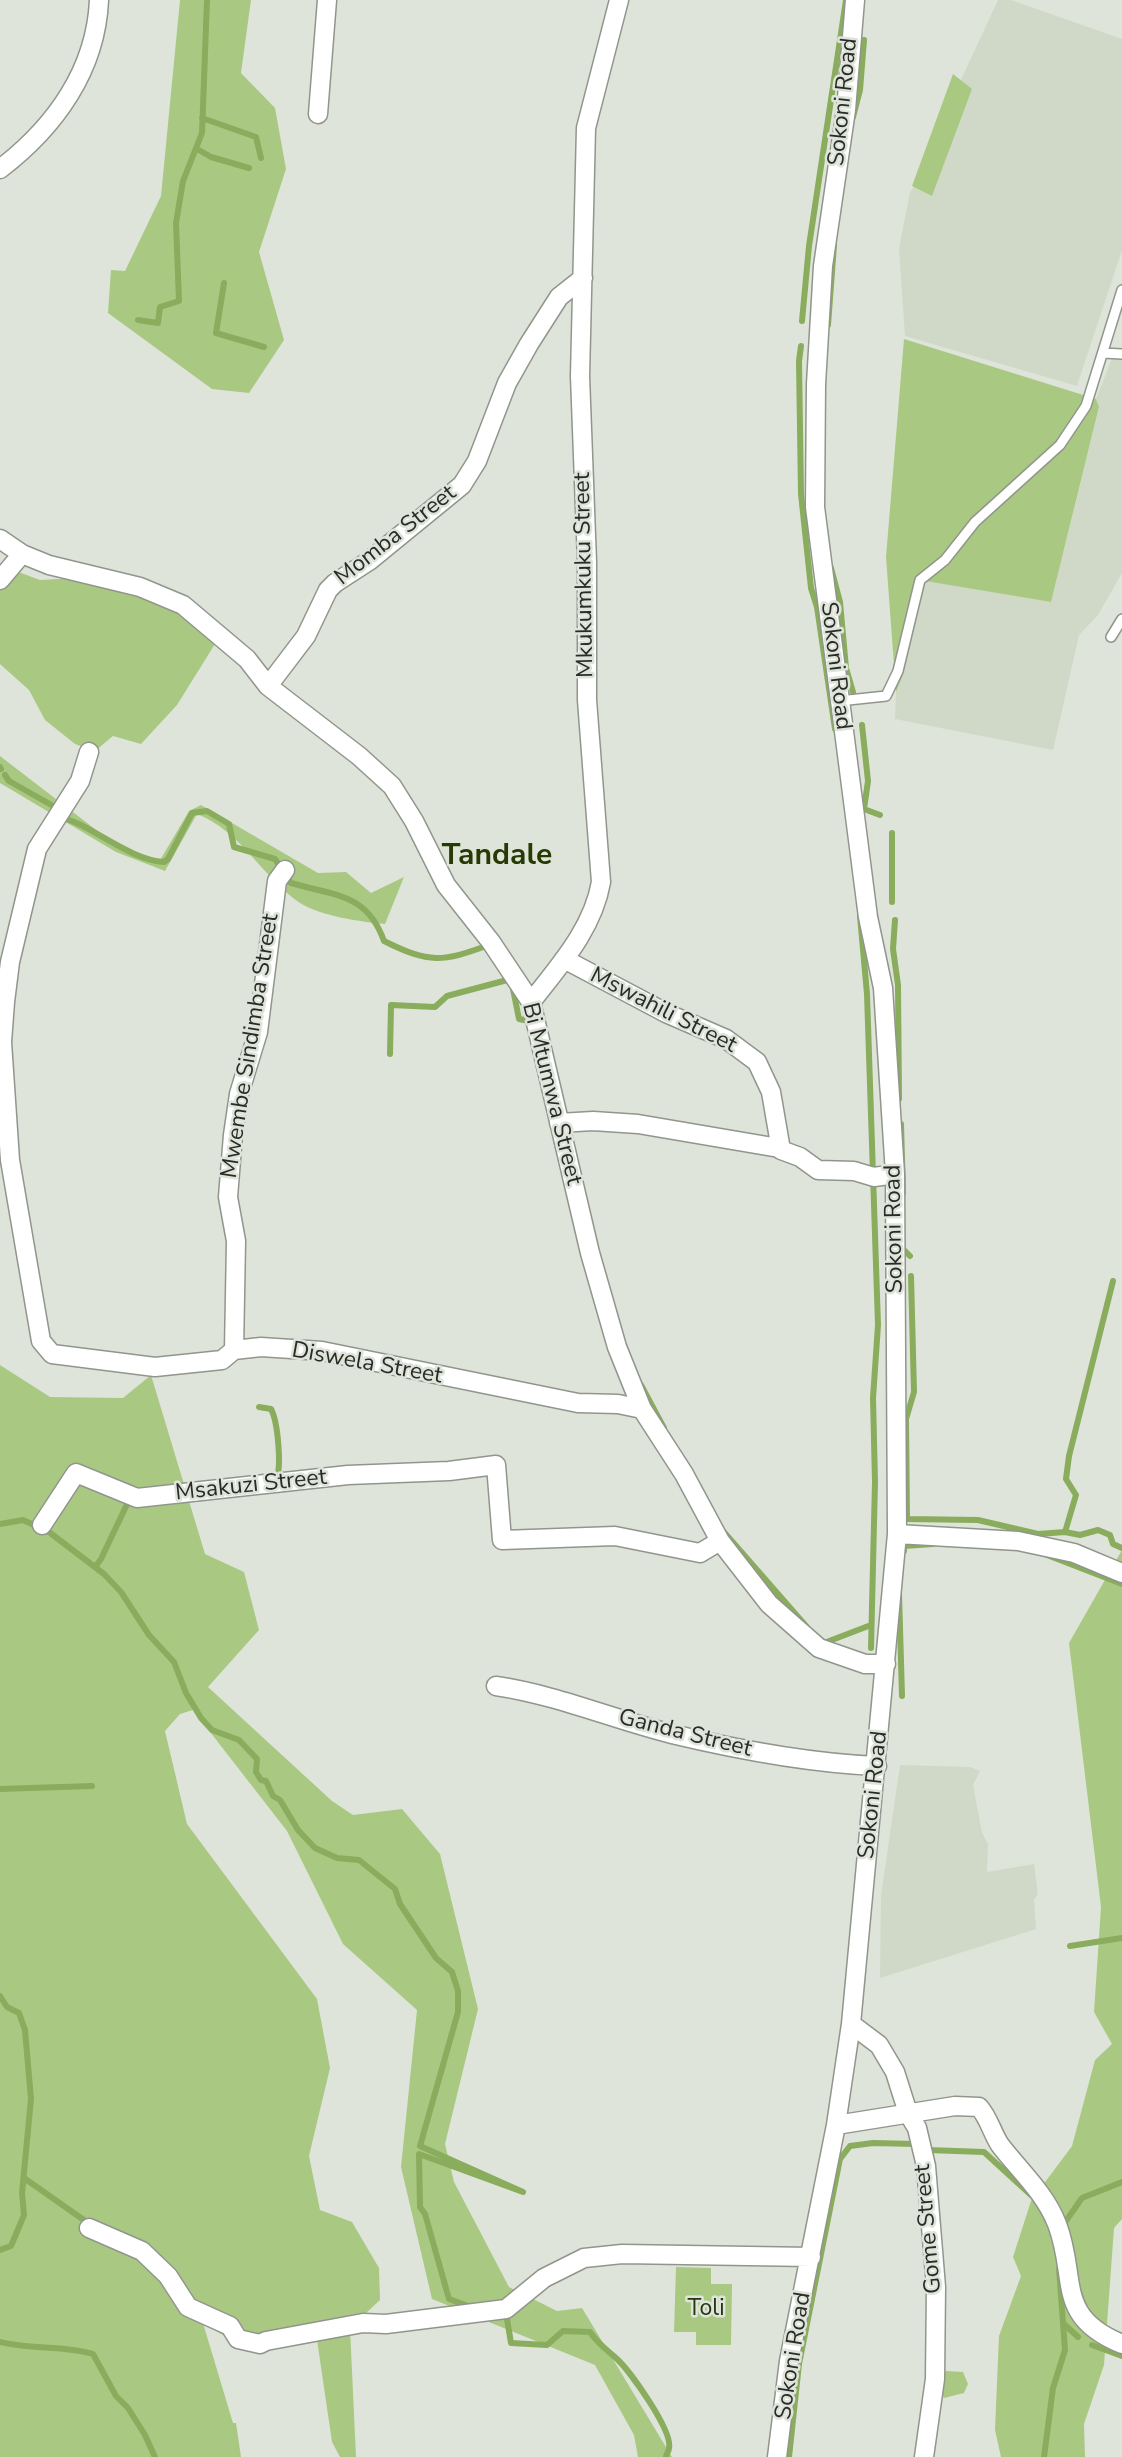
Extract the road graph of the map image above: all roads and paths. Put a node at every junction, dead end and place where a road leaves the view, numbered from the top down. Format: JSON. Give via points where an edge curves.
{"nodes":[{"id":1,"x":99,"y":0,"type":"edge"},
{"id":2,"x":327,"y":0,"type":"edge"},
{"id":3,"x":620,"y":0,"type":"edge"},
{"id":4,"x":855,"y":0,"type":"edge"},
{"id":5,"x":318,"y":114,"type":"dead end"},
{"id":6,"x":0,"y":169,"type":"edge"},
{"id":7,"x":583,"y":278,"type":"junction"},
{"id":8,"x":1122,"y":290,"type":"edge"},
{"id":9,"x":1103,"y":353,"type":"junction"},
{"id":10,"x":1122,"y":354,"type":"edge"},
{"id":11,"x":0,"y":539,"type":"edge"},
{"id":12,"x":22,"y":554,"type":"junction"},
{"id":13,"x":0,"y":580,"type":"edge"},
{"id":14,"x":1122,"y":619,"type":"edge"},
{"id":15,"x":1111,"y":637,"type":"dead end"},
{"id":16,"x":268,"y":686,"type":"junction"},
{"id":17,"x":839,"y":701,"type":"junction"},
{"id":18,"x":89,"y":752,"type":"dead end"},
{"id":19,"x":285,"y":870,"type":"dead end"},
{"id":20,"x":564,"y":959,"type":"junction"},
{"id":21,"x":531,"y":1002,"type":"junction"},
{"id":22,"x":559,"y":1123,"type":"junction"},
{"id":23,"x":779,"y":1148,"type":"junction"},
{"id":24,"x":895,"y":1174,"type":"junction"},
{"id":25,"x":234,"y":1350,"type":"junction"},
{"id":26,"x":642,"y":1409,"type":"junction"},
{"id":27,"x":41,"y":1525,"type":"dead end"},
{"id":28,"x":897,"y":1534,"type":"junction"},
{"id":29,"x":720,"y":1541,"type":"junction"},
{"id":30,"x":1122,"y":1573,"type":"edge"},
{"id":31,"x":887,"y":1664,"type":"junction"},
{"id":32,"x":496,"y":1686,"type":"dead end"},
{"id":33,"x":877,"y":1766,"type":"junction"},
{"id":34,"x":851,"y":2024,"type":"junction"},
{"id":35,"x":908,"y":2113,"type":"junction"},
{"id":36,"x":836,"y":2125,"type":"junction"},
{"id":37,"x":89,"y":2228,"type":"dead end"},
{"id":38,"x":811,"y":2257,"type":"junction"},
{"id":39,"x":1122,"y":2344,"type":"edge"},
{"id":40,"x":777,"y":2457,"type":"edge"},
{"id":41,"x":924,"y":2457,"type":"edge"}],
"edges":[{"from":1,"to":6,"type":"street","via":[[93,44],[80,76],[41,135]]},
{"from":2,"to":5,"type":"street"},
{"from":3,"to":7,"type":"street","name":"Mkukumkuku Street","via":[[586,128]]},
{"from":4,"to":17,"type":"street","name":"Sokoni Road","via":[[846,110],[823,266],[816,384],[815,507]]},
{"from":7,"to":16,"type":"street","name":"Momba Street","via":[[559,297],[529,344],[463,485],[328,590],[306,636]]},
{"from":7,"to":20,"type":"street","name":"Mkukumkuku Street","via":[[580,422],[587,700],[601,882],[590,915]]},
{"from":8,"to":9,"type":"lane"},
{"from":9,"to":10,"type":"lane"},
{"from":9,"to":17,"type":"lane","via":[[1086,406],[1060,444],[920,580],[898,671],[886,696]]},
{"from":11,"to":12,"type":"street","name":"Bi Mtumwa Street"},
{"from":12,"to":13,"type":"street"},
{"from":12,"to":16,"type":"street","name":"Bi Mtumwa Street","via":[[140,587],[183,605],[247,659]]},
{"from":14,"to":15,"type":"lane"},
{"from":16,"to":21,"type":"street","name":"Bi Mtumwa Street","via":[[392,786],[446,885]]},
{"from":17,"to":24,"type":"street","name":"Sokoni Road","via":[[868,918],[883,988]]},
{"from":18,"to":25,"type":"street","name":"Diswela Street","via":[[80,781],[37,849],[10,962],[2,1042],[9,1160],[41,1341],[52,1354],[155,1367],[222,1360]]},
{"from":19,"to":25,"type":"street","name":"Mwembe Sindimba Street","via":[[277,881],[257,1032],[233,1135],[228,1197],[236,1241]]},
{"from":20,"to":21,"type":"street","name":"Mkukumkuku Street"},
{"from":20,"to":23,"type":"street","name":"Mswahili Street","via":[[726,1039],[757,1062],[771,1092]]},
{"from":21,"to":22,"type":"street","name":"Bi Mtumwa Street"},
{"from":22,"to":23,"type":"street","via":[[629,1123]]},
{"from":22,"to":26,"type":"street","name":"Bi Mtumwa Street","via":[[606,1311]]},
{"from":23,"to":24,"type":"street","via":[[818,1170],[874,1177]]},
{"from":24,"to":28,"type":"street","name":"Sokoni Road"},
{"from":25,"to":26,"type":"street","name":"Diswela Street","via":[[261,1347],[322,1352],[578,1403]]},
{"from":26,"to":29,"type":"street","name":"Bi Mtumwa Street"},
{"from":27,"to":29,"type":"street","name":"Msakuzi Street","via":[[76,1473],[137,1498],[348,1475],[496,1465],[502,1541],[615,1536],[700,1553]]},
{"from":28,"to":30,"type":"street","via":[[1018,1541],[1074,1552]]},
{"from":28,"to":31,"type":"street","name":"Sokoni Road"},
{"from":29,"to":31,"type":"street","name":"Bi Mtumwa Street","via":[[769,1604],[819,1648],[865,1664]]},
{"from":31,"to":33,"type":"street","name":"Sokoni Road"},
{"from":32,"to":33,"type":"street","name":"Ganda Street","via":[[543,1694],[671,1734],[768,1755]]},
{"from":33,"to":34,"type":"street","name":"Sokoni Road"},
{"from":34,"to":35,"type":"street","name":"Gome Street","via":[[879,2045],[895,2072]]},
{"from":34,"to":36,"type":"street","name":"Sokoni Road"},
{"from":35,"to":36,"type":"street"},
{"from":35,"to":39,"type":"street","via":[[979,2107],[999,2143],[1045,2199],[1057,2225],[1075,2306],[1083,2321]]},
{"from":35,"to":41,"type":"street","name":"Gome Street","via":[[917,2128],[926,2166],[936,2287],[935,2379]]},
{"from":36,"to":38,"type":"street","name":"Sokoni Road"},
{"from":37,"to":38,"type":"street","via":[[142,2251],[168,2276],[188,2307],[230,2326],[244,2342],[260,2344],[363,2323],[386,2325],[506,2309],[544,2278],[592,2256]]},
{"from":38,"to":40,"type":"street","name":"Sokoni Road","via":[[789,2361]]}]}
